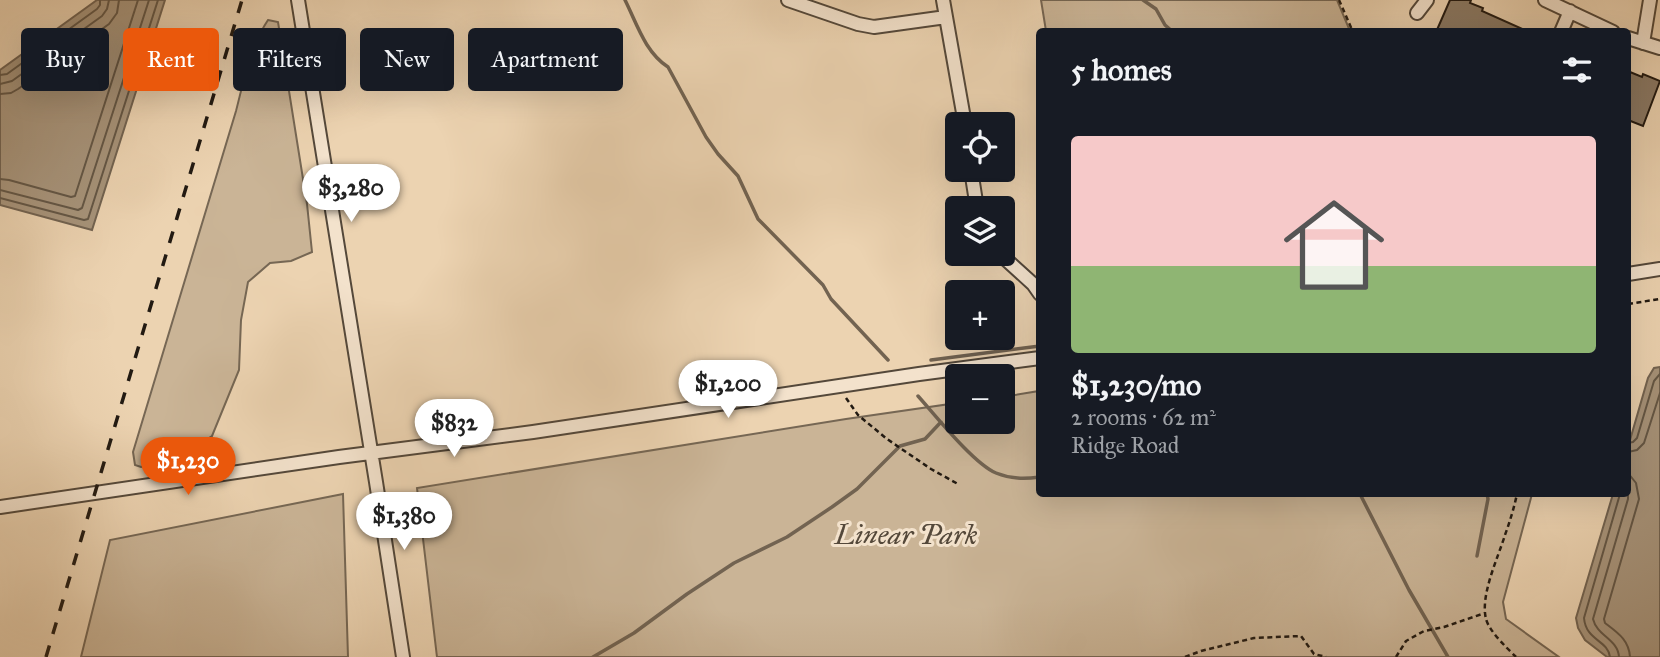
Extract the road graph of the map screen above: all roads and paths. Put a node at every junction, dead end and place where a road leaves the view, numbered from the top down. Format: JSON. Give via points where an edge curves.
{"nodes":[{"id":1,"x":298,"y":0,"type":"edge"},
{"id":2,"x":788,"y":0,"type":"edge"},
{"id":3,"x":943,"y":0,"type":"edge"},
{"id":4,"x":1339,"y":0,"type":"edge"},
{"id":5,"x":1427,"y":0,"type":"edge"},
{"id":6,"x":1545,"y":0,"type":"edge"},
{"id":7,"x":1650,"y":0,"type":"edge"},
{"id":8,"x":1570,"y":11,"type":"junction"},
{"id":9,"x":1417,"y":13,"type":"dead end"},
{"id":10,"x":946,"y":17,"type":"junction"},
{"id":11,"x":1351,"y":28,"type":"edge"},
{"id":12,"x":1563,"y":28,"type":"edge"},
{"id":13,"x":1606,"y":28,"type":"edge"},
{"id":14,"x":1631,"y":39,"type":"edge"},
{"id":15,"x":1643,"y":43,"type":"junction"},
{"id":16,"x":1660,"y":48,"type":"edge"},
{"id":17,"x":963,"y":112,"type":"edge"},
{"id":18,"x":1013,"y":266,"type":"edge"},
{"id":19,"x":1660,"y":269,"type":"edge"},
{"id":20,"x":1631,"y":274,"type":"edge"},
{"id":21,"x":1036,"y":288,"type":"edge"},
{"id":22,"x":1660,"y":299,"type":"edge"},
{"id":23,"x":1631,"y":304,"type":"edge"},
{"id":24,"x":1036,"y":359,"type":"edge"},
{"id":25,"x":838,"y":386,"type":"junction"},
{"id":26,"x":371,"y":453,"type":"junction"},
{"id":27,"x":958,"y":484,"type":"dead end"},
{"id":28,"x":1516,"y":497,"type":"edge"},
{"id":29,"x":0,"y":507,"type":"edge"},
{"id":30,"x":1485,"y":613,"type":"junction"},
{"id":31,"x":403,"y":657,"type":"edge"},
{"id":32,"x":1185,"y":657,"type":"edge"},
{"id":33,"x":1326,"y":657,"type":"edge"},
{"id":34,"x":1396,"y":657,"type":"edge"},
{"id":35,"x":1516,"y":657,"type":"edge"}],
"edges":[{"from":1,"to":26,"type":"street"},
{"from":2,"to":10,"type":"street","via":[[874,27]]},
{"from":3,"to":10,"type":"street"},
{"from":4,"to":11,"type":"path"},
{"from":5,"to":9,"type":"street"},
{"from":6,"to":8,"type":"street"},
{"from":7,"to":15,"type":"street"},
{"from":8,"to":12,"type":"street"},
{"from":8,"to":13,"type":"street"},
{"from":10,"to":17,"type":"street"},
{"from":14,"to":15,"type":"street"},
{"from":15,"to":16,"type":"street"},
{"from":18,"to":21,"type":"street"},
{"from":19,"to":20,"type":"street"},
{"from":22,"to":23,"type":"path"},
{"from":24,"to":25,"type":"street"},
{"from":25,"to":26,"type":"street"},
{"from":25,"to":27,"type":"path","via":[[858,415],[887,439]]},
{"from":26,"to":29,"type":"street"},
{"from":26,"to":31,"type":"street"},
{"from":28,"to":30,"type":"path","via":[[1486,592]]},
{"from":30,"to":34,"type":"path","via":[[1424,631],[1406,641]]},
{"from":30,"to":35,"type":"path","via":[[1490,627]]},
{"from":32,"to":33,"type":"path","via":[[1254,639],[1301,636],[1314,654]]}]}
